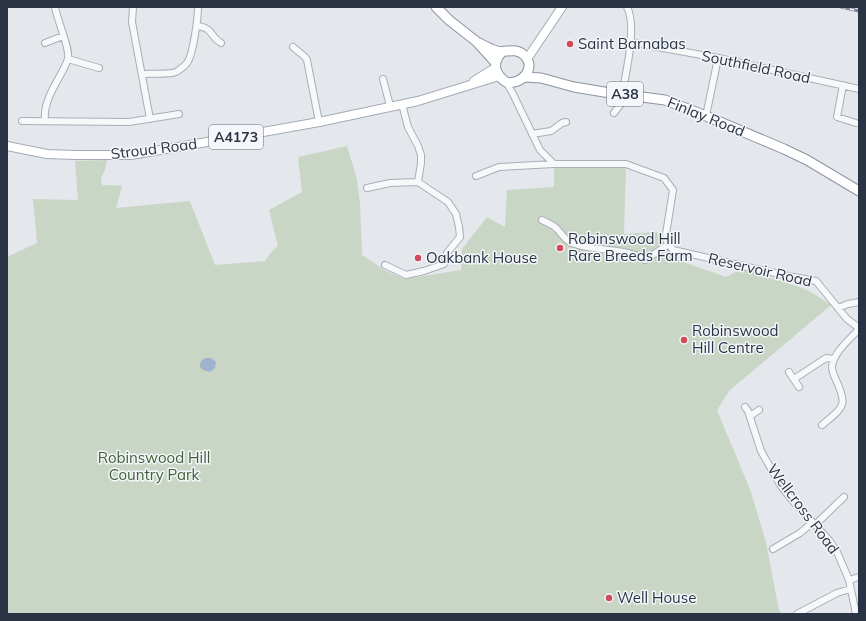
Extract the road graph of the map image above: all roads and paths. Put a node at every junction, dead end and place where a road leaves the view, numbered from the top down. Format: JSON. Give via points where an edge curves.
{"nodes":[{"id":1,"x":55,"y":7,"type":"edge"},
{"id":2,"x":133,"y":7,"type":"edge"},
{"id":3,"x":198,"y":7,"type":"edge"},
{"id":4,"x":436,"y":7,"type":"edge"},
{"id":5,"x":562,"y":7,"type":"edge"},
{"id":6,"x":627,"y":7,"type":"edge"},
{"id":7,"x":197,"y":26,"type":"junction"},
{"id":8,"x":63,"y":36,"type":"junction"},
{"id":9,"x":540,"y":39,"type":"junction"},
{"id":10,"x":220,"y":42,"type":"dead end"},
{"id":11,"x":477,"y":42,"type":"junction"},
{"id":12,"x":630,"y":42,"type":"junction"},
{"id":13,"x":45,"y":43,"type":"dead end"},
{"id":14,"x":295,"y":51,"type":"dead end"},
{"id":15,"x":515,"y":51,"type":"junction"},
{"id":16,"x":502,"y":52,"type":"junction"},
{"id":17,"x":718,"y":58,"type":"junction"},
{"id":18,"x":68,"y":59,"type":"junction"},
{"id":19,"x":527,"y":63,"type":"junction"},
{"id":20,"x":495,"y":65,"type":"junction"},
{"id":21,"x":99,"y":68,"type":"dead end"},
{"id":22,"x":143,"y":74,"type":"junction"},
{"id":23,"x":524,"y":77,"type":"junction"},
{"id":24,"x":541,"y":78,"type":"junction"},
{"id":25,"x":502,"y":79,"type":"junction"},
{"id":26,"x":383,"y":80,"type":"dead end"},
{"id":27,"x":516,"y":83,"type":"junction"},
{"id":28,"x":843,"y":85,"type":"junction"},
{"id":29,"x":463,"y":87,"type":"junction"},
{"id":30,"x":859,"y":89,"type":"edge"},
{"id":31,"x":514,"y":94,"type":"junction"},
{"id":32,"x":622,"y":94,"type":"junction"},
{"id":33,"x":402,"y":104,"type":"junction"},
{"id":34,"x":390,"y":106,"type":"junction"},
{"id":35,"x":169,"y":108,"type":"dead end"},
{"id":36,"x":614,"y":113,"type":"dead end"},
{"id":37,"x":179,"y":114,"type":"dead end"},
{"id":38,"x":170,"y":116,"type":"junction"},
{"id":39,"x":706,"y":116,"type":"junction"},
{"id":40,"x":150,"y":119,"type":"junction"},
{"id":41,"x":22,"y":121,"type":"dead end"},
{"id":42,"x":45,"y":121,"type":"junction"},
{"id":43,"x":319,"y":122,"type":"junction"},
{"id":44,"x":566,"y":122,"type":"dead end"},
{"id":45,"x":856,"y":123,"type":"dead end"},
{"id":46,"x":532,"y":134,"type":"junction"},
{"id":47,"x":7,"y":146,"type":"edge"},
{"id":48,"x":554,"y":164,"type":"junction"},
{"id":49,"x":476,"y":176,"type":"dead end"},
{"id":50,"x":418,"y":182,"type":"junction"},
{"id":51,"x":366,"y":188,"type":"dead end"},
{"id":52,"x":859,"y":191,"type":"edge"},
{"id":53,"x":547,"y":220,"type":"dead end"},
{"id":54,"x":669,"y":244,"type":"junction"},
{"id":55,"x":385,"y":265,"type":"dead end"},
{"id":56,"x":859,"y":302,"type":"edge"},
{"id":57,"x":838,"y":308,"type":"junction"},
{"id":58,"x":859,"y":329,"type":"edge"},
{"id":59,"x":834,"y":359,"type":"junction"},
{"id":60,"x":789,"y":372,"type":"dead end"},
{"id":61,"x":794,"y":380,"type":"junction"},
{"id":62,"x":799,"y":387,"type":"dead end"},
{"id":63,"x":745,"y":407,"type":"dead end"},
{"id":64,"x":759,"y":410,"type":"dead end"},
{"id":65,"x":750,"y":416,"type":"junction"},
{"id":66,"x":822,"y":425,"type":"dead end"},
{"id":67,"x":844,"y":497,"type":"dead end"},
{"id":68,"x":814,"y":524,"type":"junction"},
{"id":69,"x":778,"y":550,"type":"dead end"},
{"id":70,"x":859,"y":577,"type":"edge"},
{"id":71,"x":848,"y":580,"type":"junction"},
{"id":72,"x":850,"y":589,"type":"junction"},
{"id":73,"x":797,"y":614,"type":"edge"},
{"id":74,"x":856,"y":614,"type":"edge"}],
"edges":[{"from":1,"to":8,"type":"street"},
{"from":2,"to":22,"type":"street","via":[[132,22]]},
{"from":3,"to":7,"type":"street"},
{"from":4,"to":11,"type":"highway"},
{"from":5,"to":9,"type":"main road"},
{"from":6,"to":12,"type":"street","via":[[631,20]]},
{"from":7,"to":10,"type":"street","via":[[208,29]]},
{"from":7,"to":22,"type":"street","via":[[186,65],[172,73]]},
{"from":8,"to":13,"type":"street"},
{"from":8,"to":18,"type":"street"},
{"from":9,"to":15,"type":"main road"},
{"from":9,"to":19,"type":"main road"},
{"from":11,"to":16,"type":"highway"},
{"from":11,"to":20,"type":"highway"},
{"from":12,"to":17,"type":"street","name":"Southfield Road"},
{"from":12,"to":32,"type":"street"},
{"from":14,"to":43,"type":"street","via":[[307,60]]},
{"from":15,"to":16,"type":"highway"},
{"from":15,"to":19,"type":"highway","number":"A38","via":[[523,54]]},
{"from":16,"to":20,"type":"highway"},
{"from":17,"to":28,"type":"street","name":"Southfield Road"},
{"from":17,"to":39,"type":"street"},
{"from":18,"to":21,"type":"street"},
{"from":18,"to":42,"type":"street","via":[[47,101]]},
{"from":19,"to":23,"type":"highway"},
{"from":19,"to":24,"type":"highway","name":"Finlay Road","number":"A38"},
{"from":20,"to":25,"type":"highway"},
{"from":20,"to":29,"type":"main road","number":"A4173"},
{"from":22,"to":40,"type":"street"},
{"from":23,"to":24,"type":"highway","name":"Finlay Road","number":"A38"},
{"from":23,"to":27,"type":"highway"},
{"from":24,"to":32,"type":"highway","name":"Finlay Road","number":"A38","via":[[574,87]]},
{"from":25,"to":27,"type":"highway"},
{"from":25,"to":29,"type":"main road","number":"A4173"},
{"from":25,"to":31,"type":"street"},
{"from":26,"to":34,"type":"street"},
{"from":27,"to":31,"type":"street"},
{"from":28,"to":30,"type":"street","name":"Southfield Road"},
{"from":28,"to":45,"type":"street","via":[[834,116]]},
{"from":29,"to":33,"type":"main road","name":"Stroud Road","number":"A4173"},
{"from":31,"to":46,"type":"street"},
{"from":32,"to":36,"type":"street","via":[[620,105]]},
{"from":32,"to":39,"type":"highway","name":"Finlay Road","number":"A38","via":[[665,100]]},
{"from":33,"to":34,"type":"main road","name":"Stroud Road","number":"A4173"},
{"from":33,"to":50,"type":"street","via":[[408,127],[421,155]]},
{"from":34,"to":43,"type":"main road","name":"Stroud Road","number":"A4173"},
{"from":35,"to":38,"type":"street"},
{"from":37,"to":38,"type":"street"},
{"from":38,"to":40,"type":"street"},
{"from":39,"to":52,"type":"highway","name":"Finlay Road","number":"A38","via":[[807,160]]},
{"from":40,"to":42,"type":"street","via":[[129,122]]},
{"from":41,"to":42,"type":"street"},
{"from":43,"to":47,"type":"main road","name":"Stroud Road","number":"A4173","via":[[131,154],[47,154]]},
{"from":44,"to":46,"type":"street","via":[[551,130]]},
{"from":46,"to":48,"type":"street","via":[[540,150]]},
{"from":48,"to":49,"type":"street","via":[[499,167]]},
{"from":48,"to":54,"type":"street","via":[[626,164],[664,178],[673,190],[666,234]]},
{"from":50,"to":51,"type":"street","via":[[390,183]]},
{"from":50,"to":55,"type":"street","via":[[448,202],[456,214],[460,238],[447,254],[444,264],[406,275]]},
{"from":53,"to":54,"type":"street","via":[[574,244],[631,253],[645,260]]},
{"from":54,"to":57,"type":"street","name":"Reservoir Road","via":[[674,250],[816,281]]},
{"from":56,"to":57,"type":"street"},
{"from":57,"to":58,"type":"street","name":"Reservoir Road"},
{"from":58,"to":59,"type":"street"},
{"from":59,"to":61,"type":"street","via":[[826,358]]},
{"from":59,"to":66,"type":"street","via":[[833,374],[844,400],[838,412]]},
{"from":60,"to":61,"type":"street"},
{"from":61,"to":62,"type":"street"},
{"from":63,"to":65,"type":"street","name":"Wellcross Road"},
{"from":64,"to":65,"type":"street"},
{"from":65,"to":68,"type":"street","name":"Wellcross Road","via":[[762,451],[772,470],[792,500]]},
{"from":67,"to":68,"type":"street"},
{"from":68,"to":69,"type":"street"},
{"from":68,"to":71,"type":"street","name":"Wellcross Road","via":[[837,552]]},
{"from":70,"to":71,"type":"street"},
{"from":71,"to":72,"type":"street","name":"Wellcross Road"},
{"from":72,"to":73,"type":"street"},
{"from":72,"to":74,"type":"street","name":"Wellcross Road"}]}
